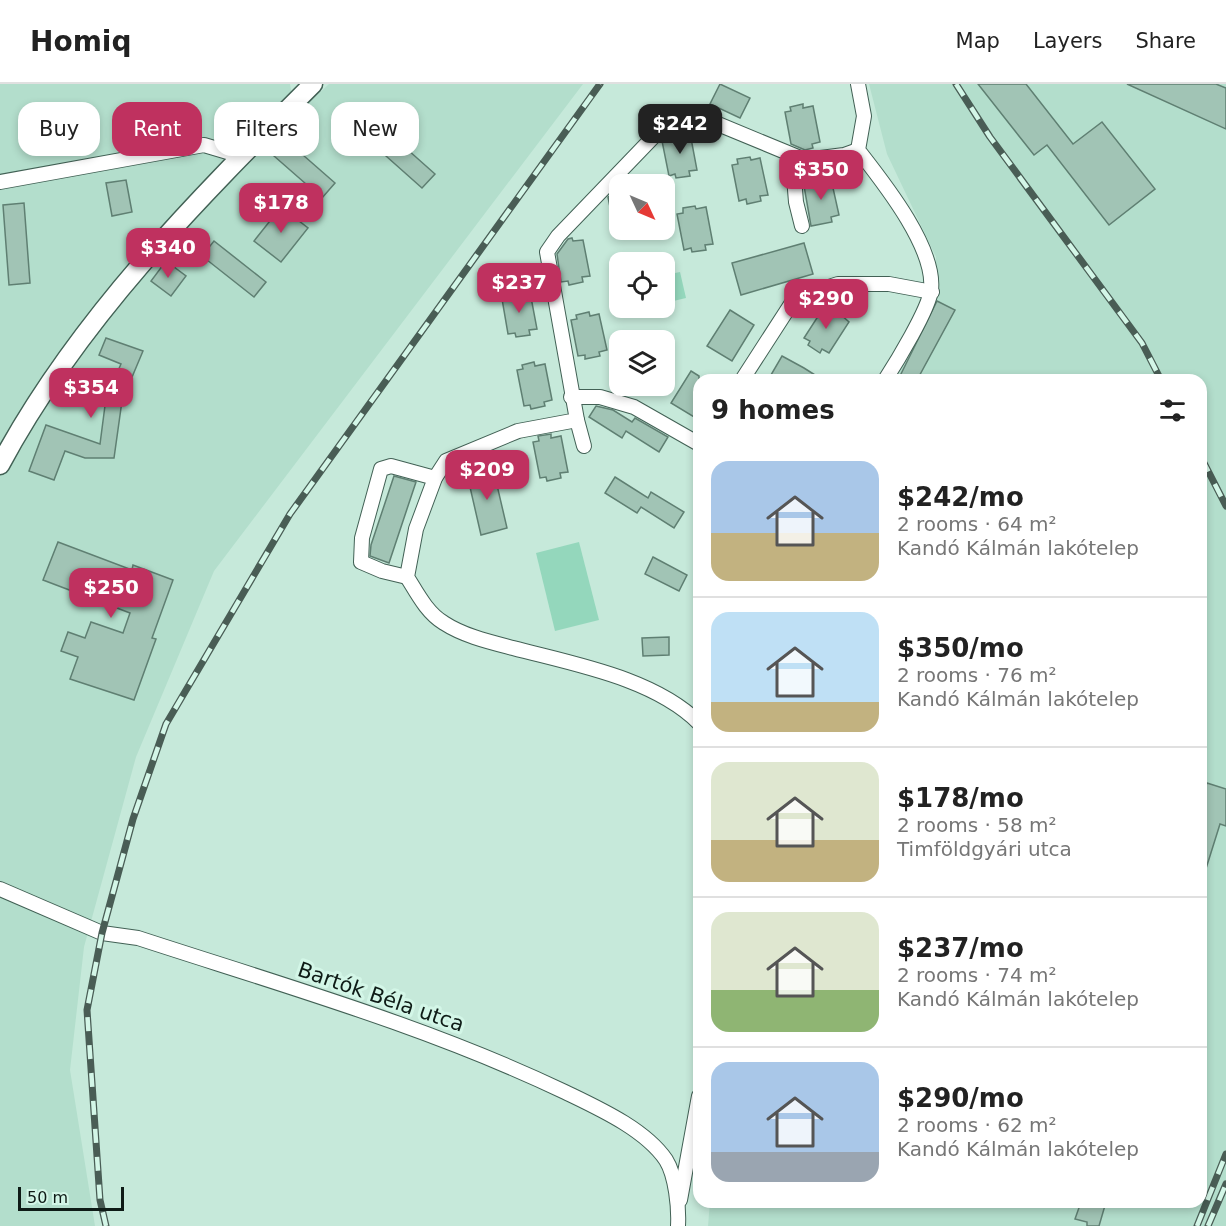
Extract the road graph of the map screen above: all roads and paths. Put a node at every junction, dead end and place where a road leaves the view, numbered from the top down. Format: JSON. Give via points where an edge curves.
{"nodes":[{"id":1,"x":313,"y":84,"type":"edge"},
{"id":2,"x":858,"y":84,"type":"edge"},
{"id":3,"x":295,"y":102,"type":"edge"},
{"id":4,"x":214,"y":147,"type":"edge"},
{"id":5,"x":858,"y":150,"type":"junction"},
{"id":6,"x":241,"y":156,"type":"edge"},
{"id":7,"x":805,"y":160,"type":"junction"},
{"id":8,"x":0,"y":182,"type":"edge"},
{"id":9,"x":802,"y":226,"type":"dead end"},
{"id":10,"x":932,"y":292,"type":"junction"},
{"id":11,"x":746,"y":374,"type":"edge"},
{"id":12,"x":889,"y":374,"type":"edge"},
{"id":13,"x":571,"y":397,"type":"junction"},
{"id":14,"x":576,"y":420,"type":"junction"},
{"id":15,"x":693,"y":441,"type":"edge"},
{"id":16,"x":584,"y":446,"type":"dead end"},
{"id":17,"x":0,"y":465,"type":"edge"},
{"id":18,"x":435,"y":478,"type":"junction"},
{"id":19,"x":407,"y":577,"type":"junction"},
{"id":20,"x":693,"y":717,"type":"edge"},
{"id":21,"x":0,"y":890,"type":"edge"},
{"id":22,"x":693,"y":1130,"type":"edge"},
{"id":23,"x":680,"y":1205,"type":"junction"},
{"id":24,"x":678,"y":1226,"type":"edge"}],
"edges":[{"from":1,"to":3,"type":"main road"},
{"from":2,"to":5,"type":"street","via":[[864,116]]},
{"from":4,"to":8,"type":"street","via":[[204,144]]},
{"from":5,"to":7,"type":"street"},
{"from":5,"to":10,"type":"street","via":[[900,207],[930,270]]},
{"from":6,"to":17,"type":"main road","via":[[110,301],[59,368]]},
{"from":7,"to":9,"type":"street","via":[[794,177]]},
{"from":7,"to":13,"type":"street","via":[[701,117],[677,121],[660,130],[547,252]]},
{"from":10,"to":11,"type":"street","via":[[889,284],[838,284],[795,298]]},
{"from":10,"to":12,"type":"street"},
{"from":13,"to":14,"type":"street"},
{"from":13,"to":15,"type":"street","via":[[600,397],[634,407]]},
{"from":14,"to":16,"type":"street"},
{"from":14,"to":18,"type":"street","via":[[518,431],[475,448],[446,461]]},
{"from":18,"to":19,"type":"street","via":[[416,529]]},
{"from":18,"to":19,"type":"street","via":[[391,466],[381,469],[362,538],[361,562]]},
{"from":19,"to":20,"type":"street","via":[[428,610],[443,623],[491,642],[588,668],[655,692]]},
{"from":21,"to":23,"type":"street","name":"Bartók Béla utca","via":[[102,933],[138,938],[469,1048],[539,1080],[636,1131],[666,1161]]},
{"from":22,"to":23,"type":"street"},
{"from":23,"to":24,"type":"street","name":"Bartók Béla utca"}]}
